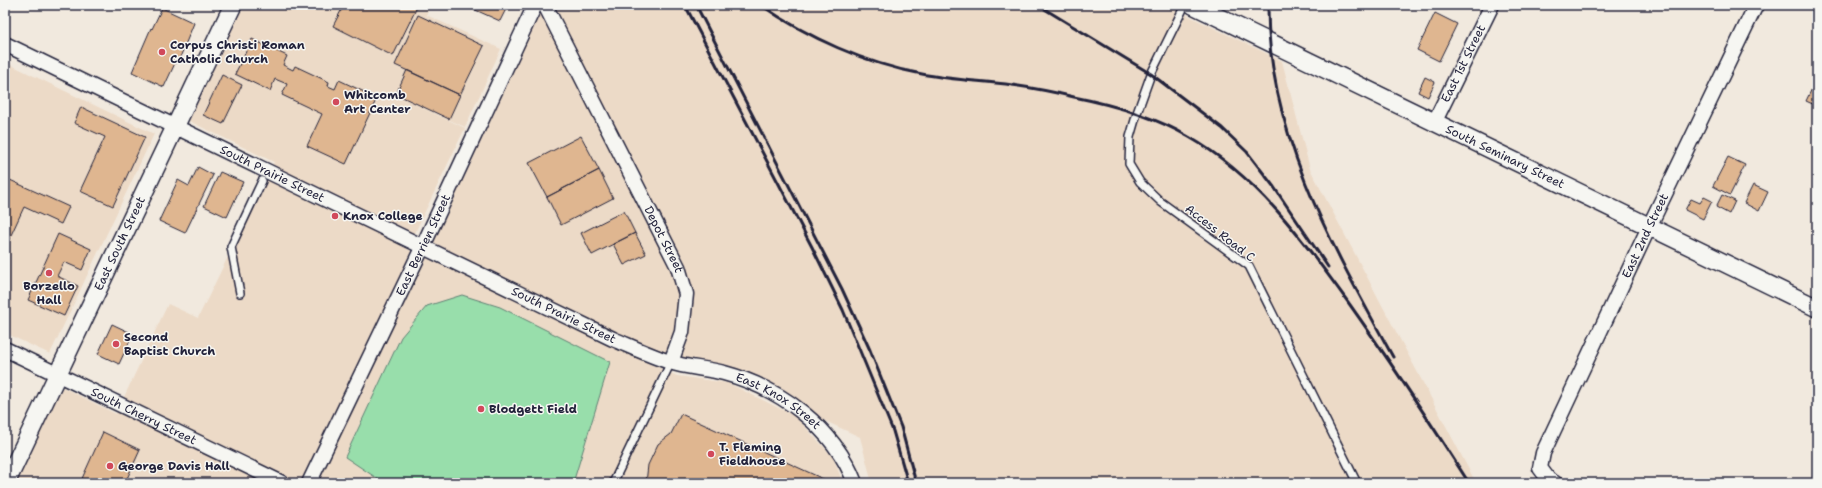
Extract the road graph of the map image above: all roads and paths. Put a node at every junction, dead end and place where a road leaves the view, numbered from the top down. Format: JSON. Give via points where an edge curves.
{"nodes":[{"id":1,"x":233,"y":5,"type":"edge"},
{"id":2,"x":535,"y":5,"type":"edge"},
{"id":3,"x":545,"y":5,"type":"edge"},
{"id":4,"x":1185,"y":5,"type":"edge"},
{"id":5,"x":1193,"y":5,"type":"edge"},
{"id":6,"x":1492,"y":5,"type":"edge"},
{"id":7,"x":1756,"y":5,"type":"edge"},
{"id":8,"x":5,"y":44,"type":"edge"},
{"id":9,"x":1435,"y":121,"type":"junction"},
{"id":10,"x":176,"y":127,"type":"junction"},
{"id":11,"x":262,"y":181,"type":"dead end"},
{"id":12,"x":1649,"y":227,"type":"junction"},
{"id":13,"x":423,"y":246,"type":"junction"},
{"id":14,"x":240,"y":293,"type":"dead end"},
{"id":15,"x":1817,"y":308,"type":"edge"},
{"id":16,"x":5,"y":350,"type":"edge"},
{"id":17,"x":671,"y":362,"type":"junction"},
{"id":18,"x":58,"y":374,"type":"junction"},
{"id":19,"x":6,"y":483,"type":"edge"},
{"id":20,"x":282,"y":483,"type":"edge"},
{"id":21,"x":309,"y":483,"type":"edge"},
{"id":22,"x":613,"y":483,"type":"edge"},
{"id":23,"x":854,"y":483,"type":"edge"},
{"id":24,"x":1357,"y":483,"type":"edge"},
{"id":25,"x":1555,"y":483,"type":"edge"}],
"edges":[{"from":1,"to":10,"type":"street","name":"East South Street"},
{"from":2,"to":13,"type":"street","name":"East Berrien Street"},
{"from":3,"to":17,"type":"street","name":"Depot Street","via":[[678,267],[686,294],[682,332]]},
{"from":4,"to":24,"type":"lane","name":"Access Road C","via":[[1151,74],[1137,113],[1130,137],[1129,164],[1140,182],[1161,202],[1248,266]]},
{"from":5,"to":9,"type":"street","name":"South Seminary Street"},
{"from":6,"to":9,"type":"street","name":"East 1st Street"},
{"from":7,"to":12,"type":"street","name":"East 2nd Street"},
{"from":8,"to":10,"type":"street","name":"South Prairie Street"},
{"from":9,"to":12,"type":"street","name":"South Seminary Street"},
{"from":10,"to":13,"type":"street","name":"South Prairie Street"},
{"from":10,"to":18,"type":"street","name":"East South Street"},
{"from":11,"to":14,"type":"lane","via":[[231,247]]},
{"from":12,"to":15,"type":"street","name":"South Seminary Street"},
{"from":12,"to":25,"type":"street","name":"East 2nd Street","via":[[1543,453],[1540,468],[1549,480]]},
{"from":13,"to":17,"type":"street","name":"South Prairie Street","via":[[613,339]]},
{"from":13,"to":21,"type":"street","name":"East Berrien Street"},
{"from":16,"to":18,"type":"street","name":"South Cherry Street"},
{"from":17,"to":22,"type":"lane","name":"Depot Street"},
{"from":17,"to":23,"type":"street","name":"East Knox Street","via":[[724,373],[756,384],[797,408],[826,435],[850,470]]},
{"from":18,"to":19,"type":"street","name":"East South Street"},
{"from":18,"to":20,"type":"street","name":"South Cherry Street"}]}
